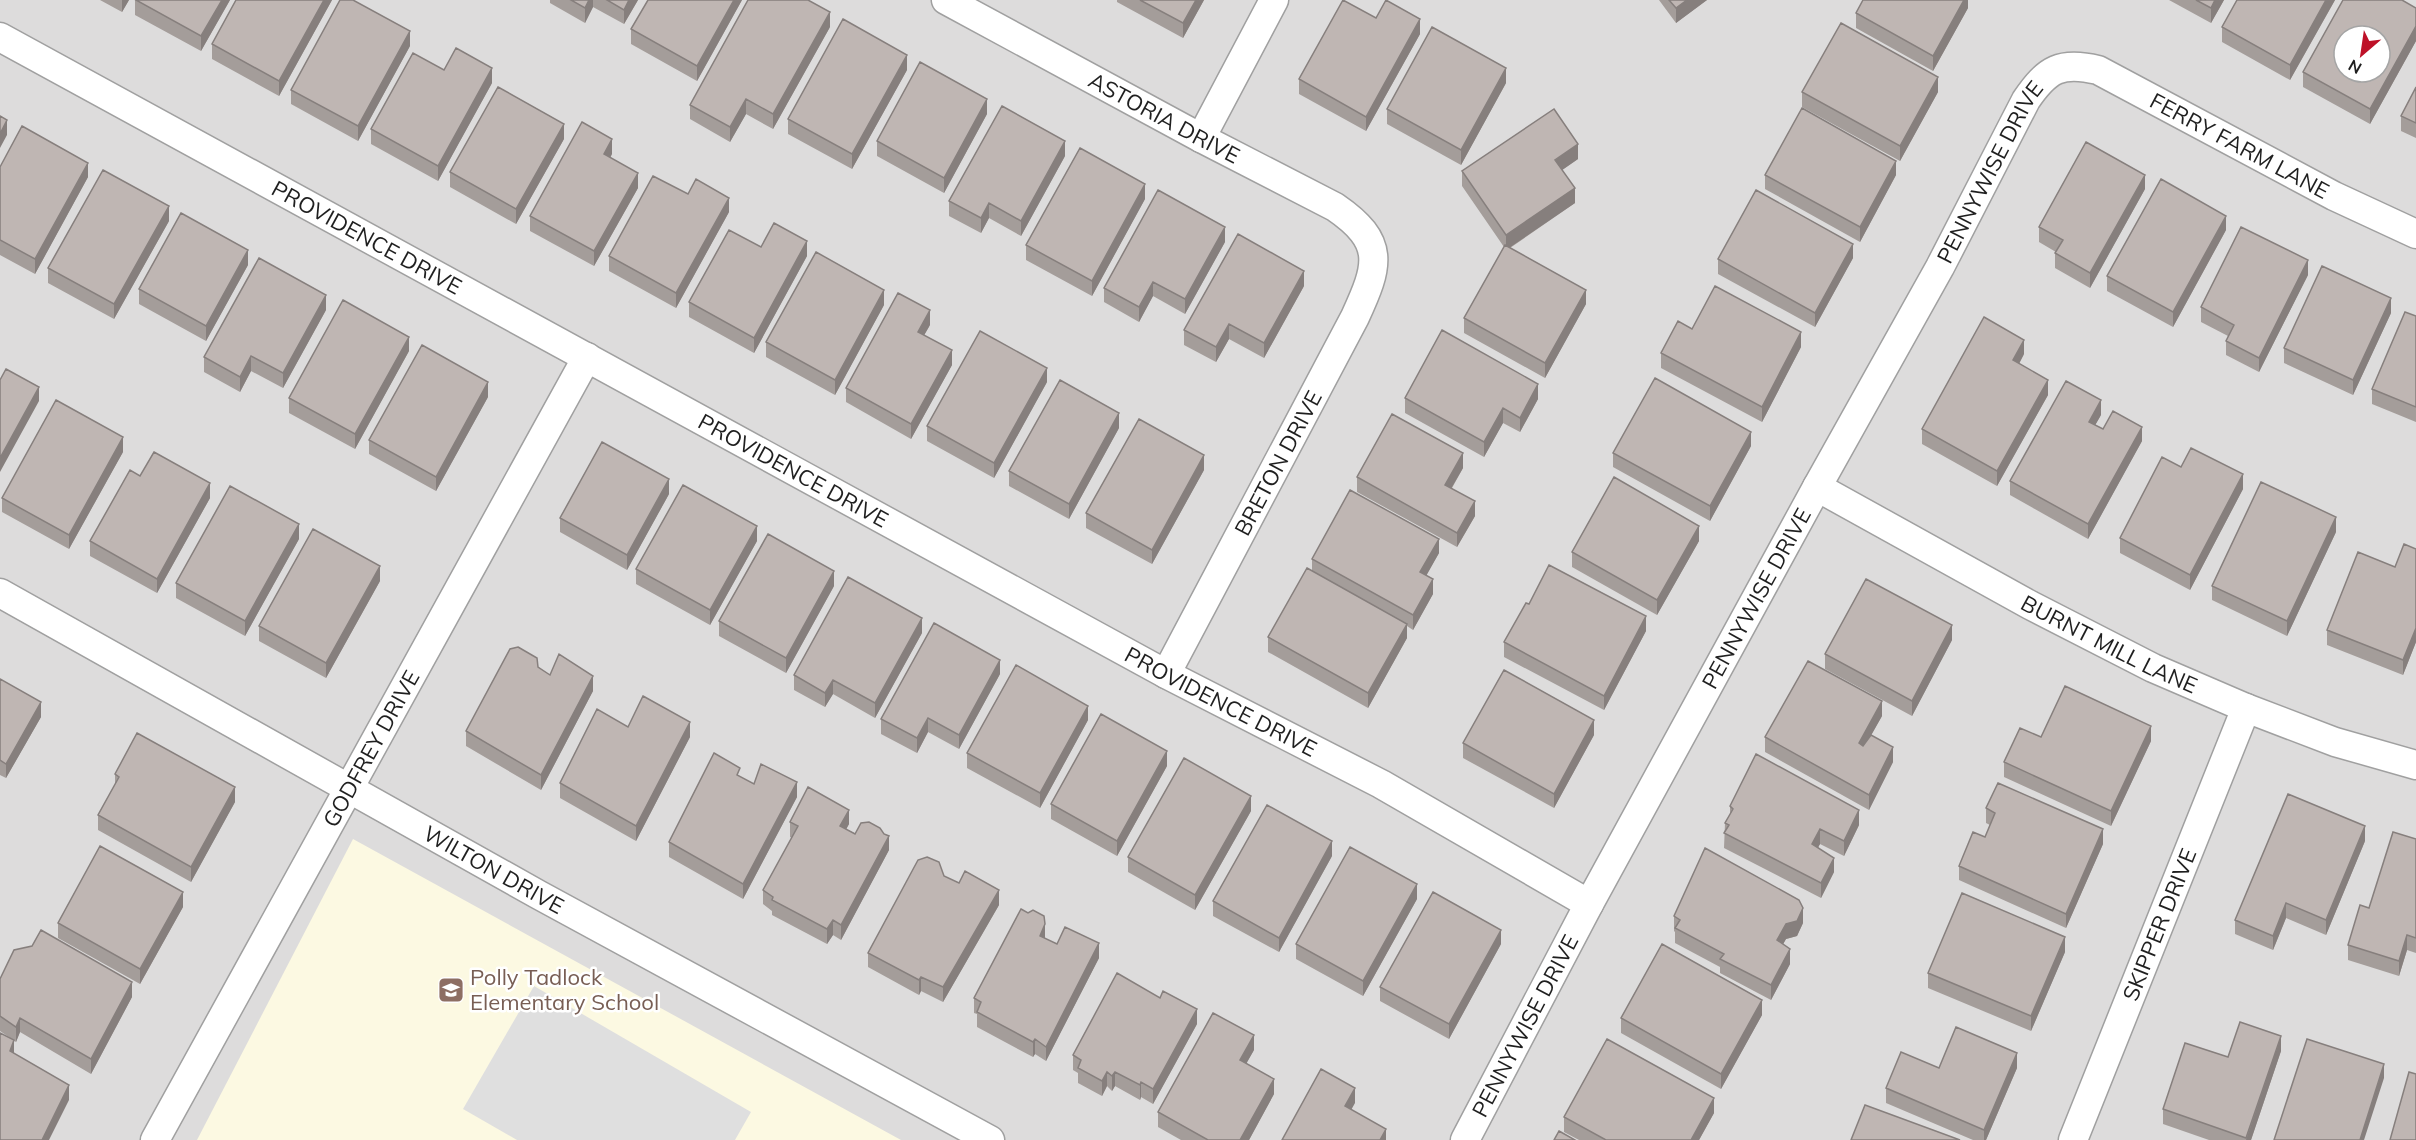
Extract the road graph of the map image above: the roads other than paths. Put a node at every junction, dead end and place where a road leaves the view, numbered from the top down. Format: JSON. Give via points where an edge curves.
{"nodes":[{"id":1,"x":946,"y":0,"type":"edge"},
{"id":2,"x":1274,"y":0,"type":"edge"},
{"id":3,"x":0,"y":37,"type":"edge"},
{"id":4,"x":2061,"y":67,"type":"joint"},
{"id":5,"x":1201,"y":138,"type":"junction"},
{"id":6,"x":2416,"y":234,"type":"edge"},
{"id":7,"x":1372,"y":246,"type":"joint"},
{"id":8,"x":587,"y":357,"type":"junction"},
{"id":9,"x":1816,"y":487,"type":"junction"},
{"id":10,"x":0,"y":593,"type":"edge"},
{"id":11,"x":1166,"y":674,"type":"junction"},
{"id":12,"x":2246,"y":708,"type":"junction"},
{"id":13,"x":2416,"y":765,"type":"edge"},
{"id":14,"x":350,"y":790,"type":"junction"},
{"id":15,"x":1589,"y":904,"type":"junction"},
{"id":16,"x":155,"y":1140,"type":"edge"},
{"id":17,"x":990,"y":1140,"type":"edge"},
{"id":18,"x":1465,"y":1140,"type":"edge"},
{"id":19,"x":2073,"y":1140,"type":"edge"}],
"edges":[{"from":1,"to":5,"type":"street","name":"ASTORIA DRIVE"},
{"from":2,"to":5,"type":"street"},
{"from":3,"to":8,"type":"street","name":"PROVIDENCE DRIVE"},
{"from":4,"to":6,"type":"street","name":"FERRY FARM LANE","via":[[2098,69],[2334,196]]},
{"from":4,"to":9,"type":"street","name":"PENNYWISE DRIVE","via":[[2043,78],[2026,100],[1940,267]]},
{"from":5,"to":7,"type":"street","name":"ASTORIA DRIVE","via":[[1335,207],[1355,221]]},
{"from":7,"to":11,"type":"street","name":"BRETON DRIVE","via":[[1372,276],[1355,317]]},
{"from":8,"to":11,"type":"street","name":"PROVIDENCE DRIVE"},
{"from":8,"to":14,"type":"street","name":"GODFREY DRIVE"},
{"from":9,"to":12,"type":"street","name":"BURNT MILL LANE","via":[[2030,605],[2153,668]]},
{"from":9,"to":15,"type":"street","name":"PENNYWISE DRIVE"},
{"from":10,"to":14,"type":"street","name":"WILTON DRIVE"},
{"from":11,"to":15,"type":"street","name":"PROVIDENCE DRIVE","via":[[1382,784]]},
{"from":12,"to":13,"type":"street","name":"BURNT MILL LANE","via":[[2335,742]]},
{"from":12,"to":19,"type":"street","name":"SKIPPER DRIVE"},
{"from":14,"to":16,"type":"street","name":"GODFREY DRIVE"},
{"from":14,"to":17,"type":"street","name":"WILTON DRIVE"},
{"from":15,"to":18,"type":"street","name":"PENNYWISE DRIVE"}]}
